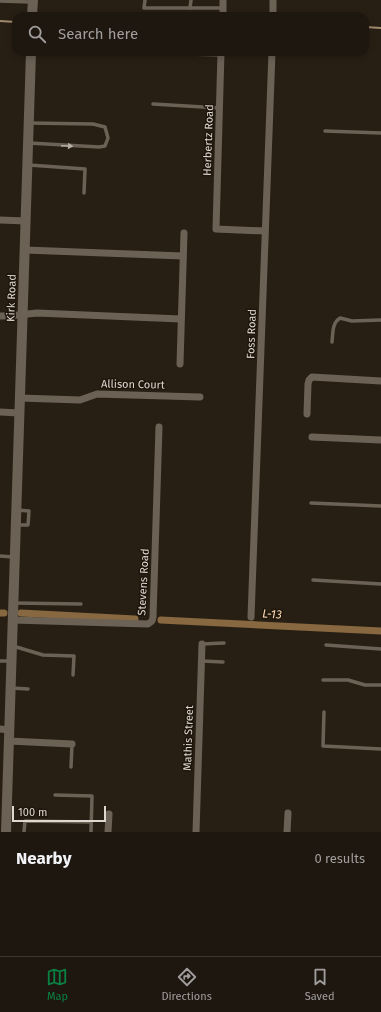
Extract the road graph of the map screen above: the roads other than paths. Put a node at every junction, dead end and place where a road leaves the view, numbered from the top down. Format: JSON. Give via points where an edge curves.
{"nodes":[{"id":1,"x":145,"y":0,"type":"edge"},
{"id":2,"x":191,"y":0,"type":"edge"},
{"id":3,"x":223,"y":0,"type":"edge"},
{"id":4,"x":273,"y":0,"type":"edge"},
{"id":5,"x":2,"y":1,"type":"edge"},
{"id":6,"x":33,"y":1,"type":"edge"},
{"id":7,"x":190,"y":8,"type":"junction"},
{"id":8,"x":32,"y":12,"type":"edge"},
{"id":9,"x":223,"y":12,"type":"edge"},
{"id":10,"x":273,"y":12,"type":"edge"},
{"id":11,"x":31,"y":56,"type":"edge"},
{"id":12,"x":221,"y":56,"type":"edge"},
{"id":13,"x":272,"y":56,"type":"edge"},
{"id":14,"x":153,"y":104,"type":"dead end"},
{"id":15,"x":220,"y":108,"type":"junction"},
{"id":16,"x":29,"y":123,"type":"junction"},
{"id":17,"x":325,"y":131,"type":"dead end"},
{"id":18,"x":381,"y":133,"type":"edge"},
{"id":19,"x":28,"y":143,"type":"junction"},
{"id":20,"x":27,"y":165,"type":"junction"},
{"id":21,"x":84,"y":193,"type":"dead end"},
{"id":22,"x":0,"y":220,"type":"edge"},
{"id":23,"x":26,"y":221,"type":"junction"},
{"id":24,"x":266,"y":231,"type":"junction"},
{"id":25,"x":184,"y":233,"type":"dead end"},
{"id":26,"x":25,"y":250,"type":"junction"},
{"id":27,"x":183,"y":256,"type":"junction"},
{"id":28,"x":22,"y":314,"type":"junction"},
{"id":29,"x":0,"y":316,"type":"edge"},
{"id":30,"x":181,"y":319,"type":"junction"},
{"id":31,"x":381,"y":320,"type":"edge"},
{"id":32,"x":332,"y":342,"type":"dead end"},
{"id":33,"x":180,"y":364,"type":"dead end"},
{"id":34,"x":381,"y":381,"type":"edge"},
{"id":35,"x":200,"y":397,"type":"dead end"},
{"id":36,"x":20,"y":398,"type":"junction"},
{"id":37,"x":0,"y":412,"type":"edge"},
{"id":38,"x":19,"y":413,"type":"junction"},
{"id":39,"x":307,"y":414,"type":"dead end"},
{"id":40,"x":159,"y":427,"type":"dead end"},
{"id":41,"x":312,"y":437,"type":"dead end"},
{"id":42,"x":381,"y":440,"type":"edge"},
{"id":43,"x":311,"y":503,"type":"dead end"},
{"id":44,"x":381,"y":506,"type":"edge"},
{"id":45,"x":0,"y":556,"type":"edge"},
{"id":46,"x":14,"y":557,"type":"junction"},
{"id":47,"x":313,"y":580,"type":"dead end"},
{"id":48,"x":381,"y":584,"type":"edge"},
{"id":49,"x":13,"y":603,"type":"junction"},
{"id":50,"x":81,"y":604,"type":"dead end"},
{"id":51,"x":251,"y":617,"type":"dead end"},
{"id":52,"x":12,"y":620,"type":"junction"},
{"id":53,"x":224,"y":643,"type":"dead end"},
{"id":54,"x":202,"y":644,"type":"joint"},
{"id":55,"x":326,"y":645,"type":"dead end"},
{"id":56,"x":12,"y":646,"type":"junction"},
{"id":57,"x":381,"y":649,"type":"edge"},
{"id":58,"x":0,"y":661,"type":"edge"},
{"id":59,"x":11,"y":661,"type":"junction"},
{"id":60,"x":202,"y":661,"type":"junction"},
{"id":61,"x":223,"y":662,"type":"dead end"},
{"id":62,"x":73,"y":675,"type":"dead end"},
{"id":63,"x":323,"y":680,"type":"dead end"},
{"id":64,"x":381,"y":685,"type":"edge"},
{"id":65,"x":10,"y":688,"type":"junction"},
{"id":66,"x":28,"y":689,"type":"dead end"},
{"id":67,"x":324,"y":712,"type":"dead end"},
{"id":68,"x":4,"y":729,"type":"edge"},
{"id":69,"x":8,"y":741,"type":"junction"},
{"id":70,"x":72,"y":744,"type":"joint"},
{"id":71,"x":381,"y":748,"type":"edge"},
{"id":72,"x":72,"y":767,"type":"dead end"},
{"id":73,"x":4,"y":778,"type":"edge"},
{"id":74,"x":55,"y":795,"type":"dead end"},
{"id":75,"x":288,"y":813,"type":"dead end"},
{"id":76,"x":108,"y":814,"type":"dead end"},
{"id":77,"x":91,"y":822,"type":"junction"},
{"id":78,"x":6,"y":832,"type":"edge"},
{"id":79,"x":24,"y":832,"type":"edge"},
{"id":80,"x":91,"y":832,"type":"edge"},
{"id":81,"x":108,"y":832,"type":"edge"},
{"id":82,"x":196,"y":832,"type":"edge"},
{"id":83,"x":287,"y":832,"type":"edge"}],
"edges":[{"from":1,"to":7,"type":"lane","via":[[144,8]]},
{"from":2,"to":7,"type":"lane"},
{"from":3,"to":9,"type":"street"},
{"from":4,"to":10,"type":"street"},
{"from":5,"to":6,"type":"lane"},
{"from":6,"to":8,"type":"street"},
{"from":7,"to":9,"type":"lane"},
{"from":11,"to":16,"type":"street","name":"Kirk Road"},
{"from":12,"to":15,"type":"street","name":"Herbertz Road"},
{"from":13,"to":24,"type":"street","name":"Foss Road"},
{"from":14,"to":15,"type":"lane"},
{"from":15,"to":24,"type":"street","name":"Herbertz Road","via":[[216,229]]},
{"from":16,"to":19,"type":"street","name":"Kirk Road"},
{"from":19,"to":16,"type":"lane","one_way":true,"via":[[100,147],[105,146],[108,138],[105,127],[93,124]]},
{"from":17,"to":18,"type":"lane"},
{"from":19,"to":20,"type":"street","name":"Kirk Road"},
{"from":20,"to":21,"type":"lane","via":[[85,169]]},
{"from":20,"to":23,"type":"street","name":"Kirk Road"},
{"from":22,"to":23,"type":"street"},
{"from":23,"to":26,"type":"street","name":"Kirk Road"},
{"from":24,"to":51,"type":"street","name":"Foss Road"},
{"from":25,"to":27,"type":"street"},
{"from":26,"to":27,"type":"street"},
{"from":26,"to":28,"type":"street","name":"Kirk Road"},
{"from":27,"to":30,"type":"street"},
{"from":28,"to":29,"type":"street"},
{"from":28,"to":30,"type":"street"},
{"from":28,"to":36,"type":"street","name":"Kirk Road"},
{"from":30,"to":33,"type":"street"},
{"from":31,"to":32,"type":"lane","via":[[352,321],[340,318],[336,320]]},
{"from":34,"to":39,"type":"street","via":[[312,377],[308,384]]},
{"from":35,"to":36,"type":"street","name":"Allison Court","via":[[97,394],[80,400]]},
{"from":36,"to":38,"type":"street","name":"Kirk Road"},
{"from":37,"to":38,"type":"street"},
{"from":38,"to":46,"type":"street","name":"Kirk Road"},
{"from":40,"to":52,"type":"street","name":"Stevens Road","via":[[152,621],[148,624]]},
{"from":41,"to":42,"type":"street"},
{"from":43,"to":44,"type":"lane"},
{"from":45,"to":46,"type":"lane"},
{"from":46,"to":49,"type":"street","name":"Kirk Road"},
{"from":47,"to":48,"type":"lane"},
{"from":49,"to":50,"type":"lane"},
{"from":49,"to":52,"type":"street","name":"Kirk Road"},
{"from":52,"to":56,"type":"street","name":"Kirk Road"},
{"from":53,"to":54,"type":"lane"},
{"from":54,"to":60,"type":"street","name":"Mathis Street"},
{"from":55,"to":57,"type":"lane"},
{"from":56,"to":59,"type":"street","name":"Kirk Road"},
{"from":56,"to":62,"type":"lane","via":[[43,655],[74,656]]},
{"from":58,"to":59,"type":"lane"},
{"from":59,"to":65,"type":"street","name":"Kirk Road"},
{"from":60,"to":61,"type":"lane"},
{"from":60,"to":82,"type":"street","name":"Mathis Street"},
{"from":63,"to":64,"type":"lane","via":[[348,680],[365,685]]},
{"from":65,"to":66,"type":"lane"},
{"from":65,"to":68,"type":"street","name":"Kirk Road"},
{"from":67,"to":71,"type":"lane","via":[[323,746]]},
{"from":68,"to":69,"type":"street","name":"Kirk Road"},
{"from":69,"to":70,"type":"street"},
{"from":69,"to":73,"type":"street","name":"Kirk Road"},
{"from":70,"to":72,"type":"lane"},
{"from":73,"to":78,"type":"street","name":"Kirk Road"},
{"from":74,"to":77,"type":"lane","via":[[92,796]]},
{"from":75,"to":83,"type":"street"},
{"from":76,"to":81,"type":"street"},
{"from":77,"to":79,"type":"lane","via":[[24,821]]},
{"from":77,"to":80,"type":"lane"}]}
